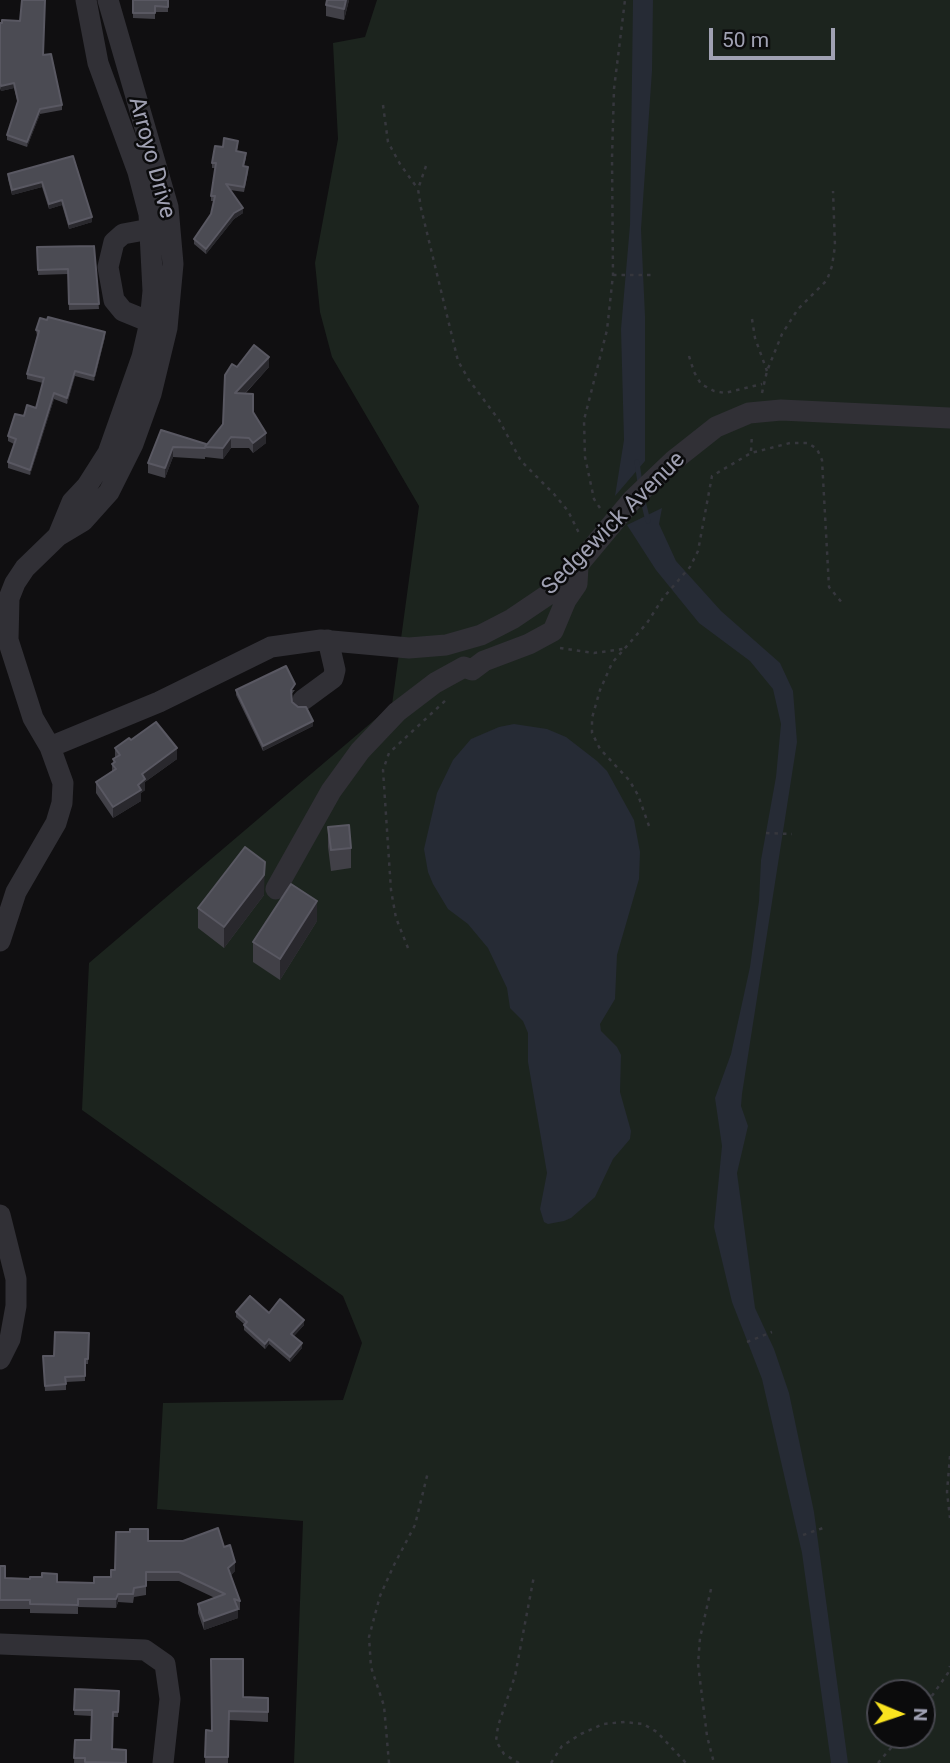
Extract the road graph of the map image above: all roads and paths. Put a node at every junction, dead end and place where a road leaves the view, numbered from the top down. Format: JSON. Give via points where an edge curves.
{"nodes":[{"id":1,"x":86,"y":0,"type":"edge"},
{"id":2,"x":108,"y":0,"type":"edge"},
{"id":3,"x":625,"y":0,"type":"edge"},
{"id":4,"x":383,"y":105,"type":"dead end"},
{"id":5,"x":426,"y":166,"type":"dead end"},
{"id":6,"x":418,"y":188,"type":"junction"},
{"id":7,"x":834,"y":191,"type":"dead end"},
{"id":8,"x":150,"y":229,"type":"junction"},
{"id":9,"x":613,"y":275,"type":"junction"},
{"id":10,"x":653,"y":275,"type":"dead end"},
{"id":11,"x":752,"y":318,"type":"dead end"},
{"id":12,"x":150,"y":322,"type":"junction"},
{"id":13,"x":689,"y":356,"type":"dead end"},
{"id":14,"x":767,"y":371,"type":"junction"},
{"id":15,"x":763,"y":384,"type":"junction"},
{"id":16,"x":757,"y":412,"type":"junction"},
{"id":17,"x":950,"y":418,"type":"edge"},
{"id":18,"x":751,"y":453,"type":"junction"},
{"id":19,"x":116,"y":457,"type":"junction"},
{"id":20,"x":613,"y":523,"type":"junction"},
{"id":21,"x":583,"y":558,"type":"junction"},
{"id":22,"x":843,"y":604,"type":"dead end"},
{"id":23,"x":328,"y":640,"type":"junction"},
{"id":24,"x":529,"y":644,"type":"junction"},
{"id":25,"x":623,"y":649,"type":"junction"},
{"id":26,"x":452,"y":692,"type":"dead end"},
{"id":27,"x":303,"y":700,"type":"dead end"},
{"id":28,"x":50,"y":747,"type":"junction"},
{"id":29,"x":649,"y":826,"type":"dead end"},
{"id":30,"x":766,"y":833,"type":"dead end"},
{"id":31,"x":792,"y":834,"type":"dead end"},
{"id":32,"x":276,"y":889,"type":"dead end"},
{"id":33,"x":0,"y":941,"type":"edge"},
{"id":34,"x":408,"y":948,"type":"dead end"},
{"id":35,"x":0,"y":1215,"type":"edge"},
{"id":36,"x":772,"y":1332,"type":"dead end"},
{"id":37,"x":747,"y":1342,"type":"dead end"},
{"id":38,"x":0,"y":1359,"type":"edge"},
{"id":39,"x":950,"y":1456,"type":"edge"},
{"id":40,"x":428,"y":1472,"type":"dead end"},
{"id":41,"x":950,"y":1518,"type":"edge"},
{"id":42,"x":824,"y":1528,"type":"dead end"},
{"id":43,"x":803,"y":1535,"type":"dead end"},
{"id":44,"x":534,"y":1576,"type":"dead end"},
{"id":45,"x":711,"y":1589,"type":"dead end"},
{"id":46,"x":0,"y":1644,"type":"edge"},
{"id":47,"x":950,"y":1666,"type":"edge"},
{"id":48,"x":936,"y":1690,"type":"edge"},
{"id":49,"x":890,"y":1749,"type":"edge"},
{"id":50,"x":163,"y":1763,"type":"edge"},
{"id":51,"x":389,"y":1763,"type":"edge"},
{"id":52,"x":519,"y":1763,"type":"edge"},
{"id":53,"x":551,"y":1763,"type":"edge"},
{"id":54,"x":686,"y":1763,"type":"edge"},
{"id":55,"x":714,"y":1763,"type":"edge"},
{"id":56,"x":878,"y":1763,"type":"edge"}],
"edges":[{"from":1,"to":8,"type":"street","name":"Arroyo Drive","via":[[98,63],[138,172]]},
{"from":2,"to":19,"type":"street","name":"Arroyo Drive","via":[[168,207],[173,264],[167,328],[151,394]]},
{"from":3,"to":9,"type":"path","via":[[614,89]]},
{"from":4,"to":6,"type":"path","via":[[388,142]]},
{"from":5,"to":6,"type":"path"},
{"from":6,"to":21,"type":"path","via":[[458,361],[521,461],[568,511]]},
{"from":7,"to":14,"type":"path","via":[[835,247],[830,273],[798,309]]},
{"from":8,"to":12,"type":"street","name":"Arroyo Drive"},
{"from":8,"to":12,"type":"street","via":[[123,234],[114,242],[108,267],[114,300],[123,311]]},
{"from":9,"to":10,"type":"path"},
{"from":9,"to":20,"type":"path","via":[[607,330],[583,420],[594,499]]},
{"from":11,"to":14,"type":"path"},
{"from":12,"to":19,"type":"street","name":"Arroyo Drive"},
{"from":13,"to":15,"type":"path","via":[[701,384],[714,391],[725,393]]},
{"from":14,"to":15,"type":"path"},
{"from":15,"to":16,"type":"path"},
{"from":16,"to":17,"type":"street","name":"Sedgewick Avenue"},
{"from":16,"to":18,"type":"path"},
{"from":16,"to":20,"type":"street","name":"Sedgewick Avenue","via":[[716,426],[673,461]]},
{"from":18,"to":22,"type":"path","via":[[790,443],[808,443],[817,449],[822,460],[828,587]]},
{"from":18,"to":25,"type":"path","via":[[712,477],[698,551],[690,567]]},
{"from":19,"to":28,"type":"street","name":"Arroyo Drive","via":[[109,492],[83,521],[58,536],[25,568],[15,583],[7,614],[8,639],[33,718]]},
{"from":20,"to":21,"type":"street","name":"Sedgewick Avenue"},
{"from":21,"to":23,"type":"street","name":"Sedgewick Avenue","via":[[549,594],[481,635],[446,645],[409,648]]},
{"from":21,"to":24,"type":"street","via":[[577,584],[553,631]]},
{"from":23,"to":27,"type":"street","via":[[334,678]]},
{"from":23,"to":28,"type":"street","name":"Sedgewick Avenue","via":[[271,647],[159,702]]},
{"from":24,"to":25,"type":"path","via":[[594,653]]},
{"from":24,"to":32,"type":"street","via":[[472,670],[464,667],[397,712],[331,791]]},
{"from":25,"to":29,"type":"path","via":[[600,690],[592,733],[634,788]]},
{"from":26,"to":34,"type":"path","via":[[389,753],[383,770],[391,890]]},
{"from":28,"to":33,"type":"street","name":"Arroyo Drive","via":[[62,783],[62,803],[56,823],[16,892]]},
{"from":30,"to":31,"type":"path"},
{"from":35,"to":38,"type":"street","via":[[16,1279],[16,1306],[10,1339]]},
{"from":36,"to":37,"type":"path"},
{"from":39,"to":41,"type":"path"},
{"from":40,"to":51,"type":"path","via":[[415,1525],[380,1596],[369,1637],[371,1667],[384,1706]]},
{"from":42,"to":43,"type":"path"},
{"from":44,"to":52,"type":"path","via":[[515,1676],[496,1741],[504,1754]]},
{"from":45,"to":55,"type":"path","via":[[698,1664]]},
{"from":46,"to":50,"type":"street","via":[[145,1650],[165,1664],[170,1699]]},
{"from":47,"to":48,"type":"path"},
{"from":49,"to":56,"type":"path"},
{"from":53,"to":54,"type":"path","via":[[562,1746],[581,1734],[603,1724],[625,1722],[657,1732]]}]}
